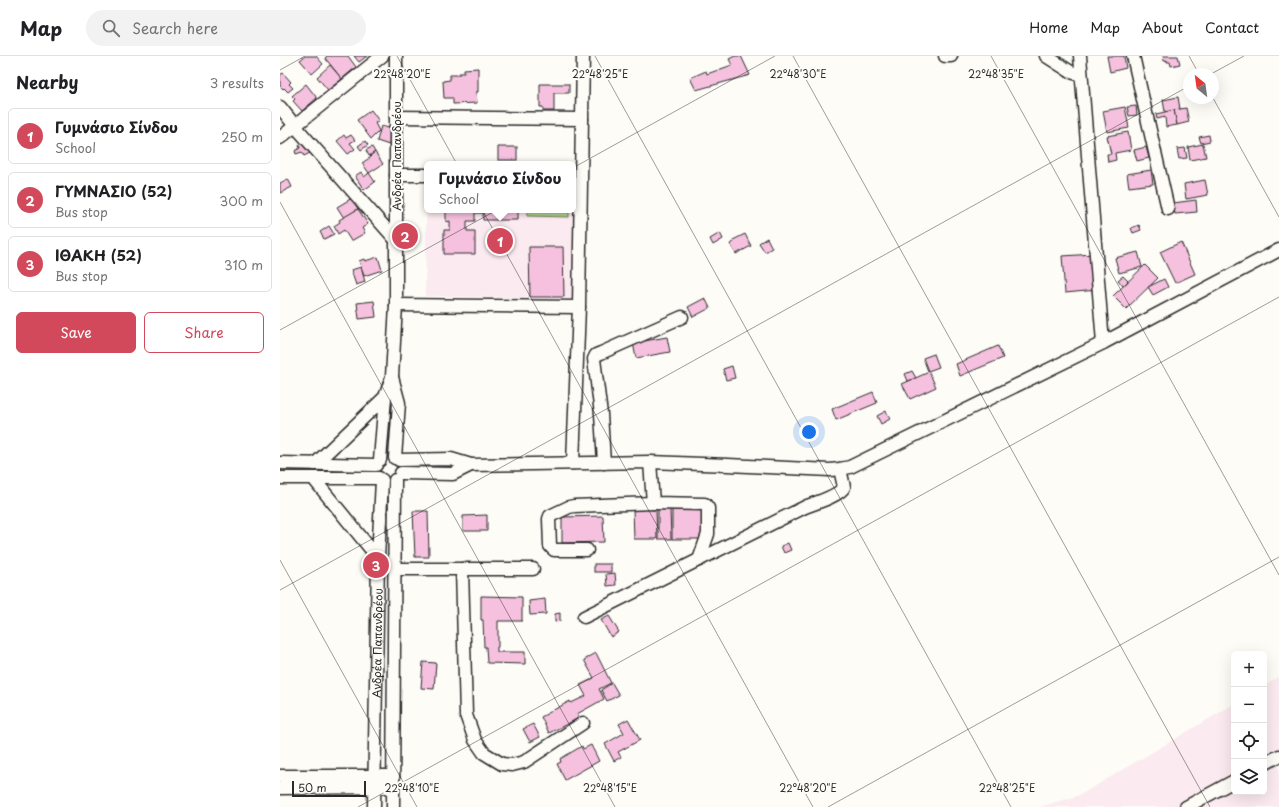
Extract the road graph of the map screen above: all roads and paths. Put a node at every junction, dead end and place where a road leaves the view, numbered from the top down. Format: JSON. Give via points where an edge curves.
{"nodes":[{"id":1,"x":382,"y":56,"type":"edge"},
{"id":2,"x":396,"y":56,"type":"edge"},
{"id":3,"x":582,"y":56,"type":"edge"},
{"id":4,"x":945,"y":56,"type":"edge"},
{"id":5,"x":951,"y":56,"type":"edge"},
{"id":6,"x":1046,"y":56,"type":"edge"},
{"id":7,"x":1080,"y":56,"type":"edge"},
{"id":8,"x":1133,"y":56,"type":"edge"},
{"id":9,"x":1081,"y":75,"type":"junction"},
{"id":10,"x":280,"y":107,"type":"edge"},
{"id":11,"x":396,"y":117,"type":"junction"},
{"id":12,"x":582,"y":119,"type":"junction"},
{"id":13,"x":295,"y":126,"type":"junction"},
{"id":14,"x":280,"y":138,"type":"edge"},
{"id":15,"x":396,"y":175,"type":"junction"},
{"id":16,"x":424,"y":175,"type":"edge"},
{"id":17,"x":577,"y":177,"type":"edge"},
{"id":18,"x":1168,"y":209,"type":"dead end"},
{"id":19,"x":396,"y":240,"type":"junction"},
{"id":20,"x":1279,"y":250,"type":"edge"},
{"id":21,"x":396,"y":305,"type":"junction"},
{"id":22,"x":579,"y":307,"type":"junction"},
{"id":23,"x":682,"y":317,"type":"dead end"},
{"id":24,"x":1103,"y":343,"type":"junction"},
{"id":25,"x":392,"y":377,"type":"junction"},
{"id":26,"x":385,"y":397,"type":"junction"},
{"id":27,"x":397,"y":459,"type":"junction"},
{"id":28,"x":378,"y":462,"type":"junction"},
{"id":29,"x":650,"y":462,"type":"junction"},
{"id":30,"x":280,"y":463,"type":"edge"},
{"id":31,"x":573,"y":463,"type":"junction"},
{"id":32,"x":604,"y":463,"type":"junction"},
{"id":33,"x":315,"y":464,"type":"junction"},
{"id":34,"x":471,"y":465,"type":"junction"},
{"id":35,"x":840,"y":469,"type":"junction"},
{"id":36,"x":398,"y":476,"type":"junction"},
{"id":37,"x":280,"y":478,"type":"edge"},
{"id":38,"x":313,"y":478,"type":"junction"},
{"id":39,"x":381,"y":479,"type":"junction"},
{"id":40,"x":653,"y":503,"type":"junction"},
{"id":41,"x":587,"y":550,"type":"dead end"},
{"id":42,"x":378,"y":558,"type":"junction"},
{"id":43,"x":699,"y":560,"type":"junction"},
{"id":44,"x":395,"y":569,"type":"junction"},
{"id":45,"x":462,"y":569,"type":"junction"},
{"id":46,"x":533,"y":569,"type":"dead end"},
{"id":47,"x":584,"y":617,"type":"dead end"},
{"id":48,"x":583,"y":723,"type":"dead end"},
{"id":49,"x":1279,"y":756,"type":"edge"},
{"id":50,"x":1267,"y":762,"type":"edge"},
{"id":51,"x":280,"y":776,"type":"edge"},
{"id":52,"x":374,"y":781,"type":"junction"},
{"id":53,"x":393,"y":781,"type":"junction"},
{"id":54,"x":1231,"y":783,"type":"edge"},
{"id":55,"x":280,"y":788,"type":"edge"},
{"id":56,"x":374,"y":807,"type":"edge"},
{"id":57,"x":393,"y":807,"type":"edge"},
{"id":58,"x":1186,"y":807,"type":"edge"}],
"edges":[{"from":1,"to":13,"type":"street"},
{"from":2,"to":11,"type":"street","name":"Ανδρέα Παπανδρέου"},
{"from":3,"to":12,"type":"street"},
{"from":4,"to":5,"type":"street"},
{"from":6,"to":9,"type":"street","via":[[1071,72]]},
{"from":7,"to":9,"type":"street"},
{"from":8,"to":18,"type":"street"},
{"from":9,"to":24,"type":"street"},
{"from":10,"to":13,"type":"street"},
{"from":11,"to":12,"type":"street"},
{"from":11,"to":15,"type":"street","name":"Ανδρέα Παπανδρέου"},
{"from":12,"to":17,"type":"street"},
{"from":13,"to":14,"type":"street"},
{"from":13,"to":19,"type":"street"},
{"from":15,"to":16,"type":"street"},
{"from":15,"to":19,"type":"street","name":"Ανδρέα Παπανδρέου"},
{"from":17,"to":22,"type":"street"},
{"from":19,"to":21,"type":"street","name":"Ανδρέα Παπανδρέου"},
{"from":20,"to":24,"type":"street"},
{"from":21,"to":22,"type":"street"},
{"from":21,"to":25,"type":"street","name":"Ανδρέα Παπανδρέου"},
{"from":22,"to":31,"type":"street"},
{"from":23,"to":32,"type":"street","via":[[601,353],[594,359]]},
{"from":24,"to":35,"type":"street","via":[[850,467]]},
{"from":25,"to":26,"type":"street","name":"Ανδρέα Παπανδρέου"},
{"from":25,"to":27,"type":"street","name":"Ανδρέα Παπανδρέου","via":[[399,403]]},
{"from":26,"to":28,"type":"street","name":"Ανδρέα Παπανδρέου"},
{"from":26,"to":33,"type":"street"},
{"from":27,"to":28,"type":"street","via":[[387,456]]},
{"from":27,"to":34,"type":"street","via":[[451,459]]},
{"from":27,"to":36,"type":"street","via":[[401,464]]},
{"from":28,"to":33,"type":"street"},
{"from":28,"to":39,"type":"street","via":[[376,472]]},
{"from":29,"to":32,"type":"street"},
{"from":29,"to":35,"type":"street"},
{"from":29,"to":40,"type":"street"},
{"from":30,"to":33,"type":"street"},
{"from":31,"to":32,"type":"street"},
{"from":31,"to":34,"type":"street"},
{"from":34,"to":36,"type":"street","via":[[453,474]]},
{"from":35,"to":43,"type":"street","via":[[844,487],[842,490]]},
{"from":36,"to":39,"type":"street","via":[[391,482]]},
{"from":36,"to":44,"type":"street","name":"Ανδρέα Παπανδρέου"},
{"from":37,"to":38,"type":"street"},
{"from":38,"to":39,"type":"street"},
{"from":38,"to":42,"type":"street"},
{"from":39,"to":42,"type":"street","name":"Ανδρέα Παπανδρέου"},
{"from":40,"to":41,"type":"street","via":[[574,506],[550,516],[552,549]]},
{"from":40,"to":43,"type":"street","via":[[708,505],[708,534]]},
{"from":42,"to":52,"type":"street","name":"Ανδρέα Παπανδρέου"},
{"from":43,"to":47,"type":"street"},
{"from":44,"to":45,"type":"street"},
{"from":44,"to":53,"type":"street","name":"Ανδρέα Παπανδρέου"},
{"from":45,"to":46,"type":"street"},
{"from":45,"to":48,"type":"street","via":[[466,715],[475,740],[484,753],[502,764],[524,762]]},
{"from":49,"to":50,"type":"street"},
{"from":51,"to":52,"type":"street"},
{"from":52,"to":53,"type":"street"},
{"from":52,"to":55,"type":"street"},
{"from":52,"to":56,"type":"street","name":"Ανδρέα Παπανδρέου"},
{"from":53,"to":57,"type":"street","name":"Ανδρέα Παπανδρέου"},
{"from":54,"to":58,"type":"street"}]}
